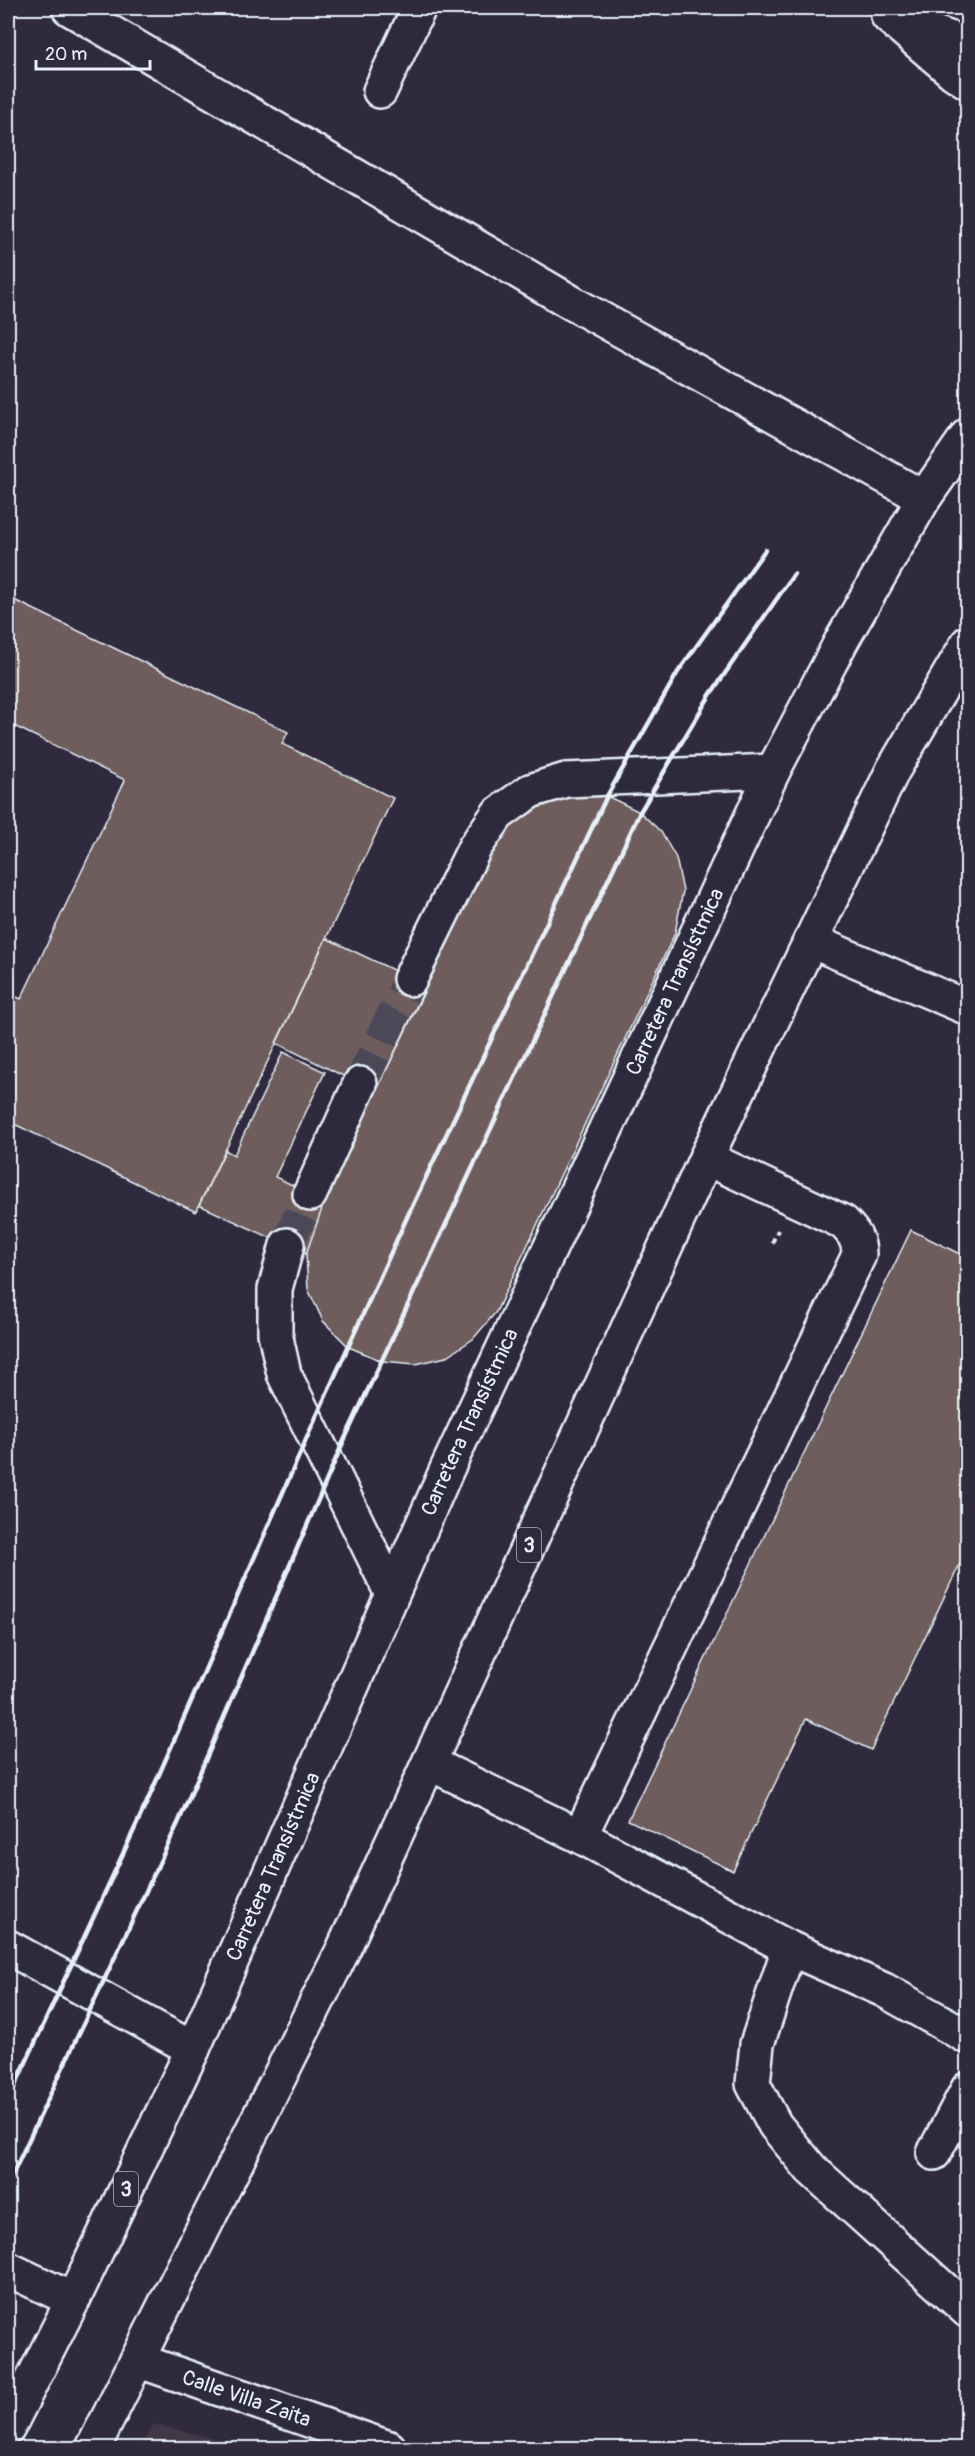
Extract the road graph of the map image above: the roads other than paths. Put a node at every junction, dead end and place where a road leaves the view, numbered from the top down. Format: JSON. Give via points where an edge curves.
{"nodes":[{"id":1,"x":69,"y":8,"type":"edge"},
{"id":2,"x":419,"y":8,"type":"edge"},
{"id":3,"x":880,"y":12,"type":"edge"},
{"id":4,"x":968,"y":45,"type":"edge"},
{"id":5,"x":968,"y":82,"type":"edge"},
{"id":6,"x":380,"y":91,"type":"dead end"},
{"id":7,"x":968,"y":435,"type":"edge"},
{"id":8,"x":924,"y":498,"type":"junction"},
{"id":9,"x":968,"y":643,"type":"edge"},
{"id":10,"x":773,"y":771,"type":"junction"},
{"id":11,"x":811,"y":941,"type":"junction"},
{"id":12,"x":410,"y":979,"type":"tunnel mouth"},
{"id":13,"x":968,"y":1008,"type":"edge"},
{"id":14,"x":360,"y":1084,"type":"tunnel mouth"},
{"id":15,"x":706,"y":1158,"type":"junction"},
{"id":16,"x":310,"y":1194,"type":"tunnel mouth"},
{"id":17,"x":287,"y":1245,"type":"tunnel mouth"},
{"id":18,"x":391,"y":1592,"type":"junction"},
{"id":19,"x":429,"y":1763,"type":"junction"},
{"id":20,"x":580,"y":1836,"type":"junction"},
{"id":21,"x":8,"y":1947,"type":"edge"},
{"id":22,"x":789,"y":1948,"type":"junction"},
{"id":23,"x":968,"y":2037,"type":"edge"},
{"id":24,"x":193,"y":2049,"type":"junction"},
{"id":25,"x":968,"y":2089,"type":"edge"},
{"id":26,"x":934,"y":2153,"type":"dead end"},
{"id":27,"x":8,"y":2269,"type":"edge"},
{"id":28,"x":73,"y":2300,"type":"junction"},
{"id":29,"x":968,"y":2312,"type":"edge"},
{"id":30,"x":137,"y":2360,"type":"junction"},
{"id":31,"x":8,"y":2428,"type":"edge"},
{"id":32,"x":93,"y":2448,"type":"edge"},
{"id":33,"x":389,"y":2448,"type":"edge"}],
"edges":[{"from":1,"to":8,"type":"main road","via":[[574,304]]},
{"from":2,"to":6,"type":"main road"},
{"from":3,"to":4,"type":"main road"},
{"from":3,"to":5,"type":"main road"},
{"from":7,"to":8,"type":"main road","name":"Carretera Transístmica","number":"3"},
{"from":8,"to":10,"type":"main road","name":"Carretera Transístmica","number":"3","via":[[842,640]]},
{"from":9,"to":11,"type":"main road","number":"3","via":[[893,770]]},
{"from":10,"to":12,"type":"main road","via":[[566,780],[530,790],[498,814],[475,847]]},
{"from":10,"to":18,"type":"main road","name":"Carretera Transístmica","number":"3"},
{"from":11,"to":13,"type":"main road"},
{"from":11,"to":15,"type":"main road","number":"3"},
{"from":14,"to":16,"type":"main road"},
{"from":15,"to":19,"type":"main road","number":"3"},
{"from":15,"to":20,"type":"main road","via":[[843,1222],[856,1238],[859,1254]]},
{"from":17,"to":18,"type":"main road","via":[[275,1289],[275,1333],[284,1374]]},
{"from":18,"to":24,"type":"main road","name":"Carretera Transístmica","number":"3"},
{"from":19,"to":20,"type":"main road"},
{"from":19,"to":30,"type":"main road","number":"3","via":[[343,1950]]},
{"from":20,"to":22,"type":"main road"},
{"from":21,"to":24,"type":"main road"},
{"from":22,"to":23,"type":"main road","via":[[884,1990]]},
{"from":22,"to":29,"type":"main road","via":[[757,2044],[753,2084],[775,2125],[811,2169]]},
{"from":24,"to":28,"type":"main road","name":"Carretera Transístmica","number":"3"},
{"from":25,"to":26,"type":"main road"},
{"from":27,"to":28,"type":"main road"},
{"from":28,"to":31,"type":"main road","name":"Carretera Transístmica","number":"3"},
{"from":30,"to":32,"type":"main road","number":"3"},
{"from":30,"to":33,"type":"main road","name":"Calle Villa Zaita"}]}
